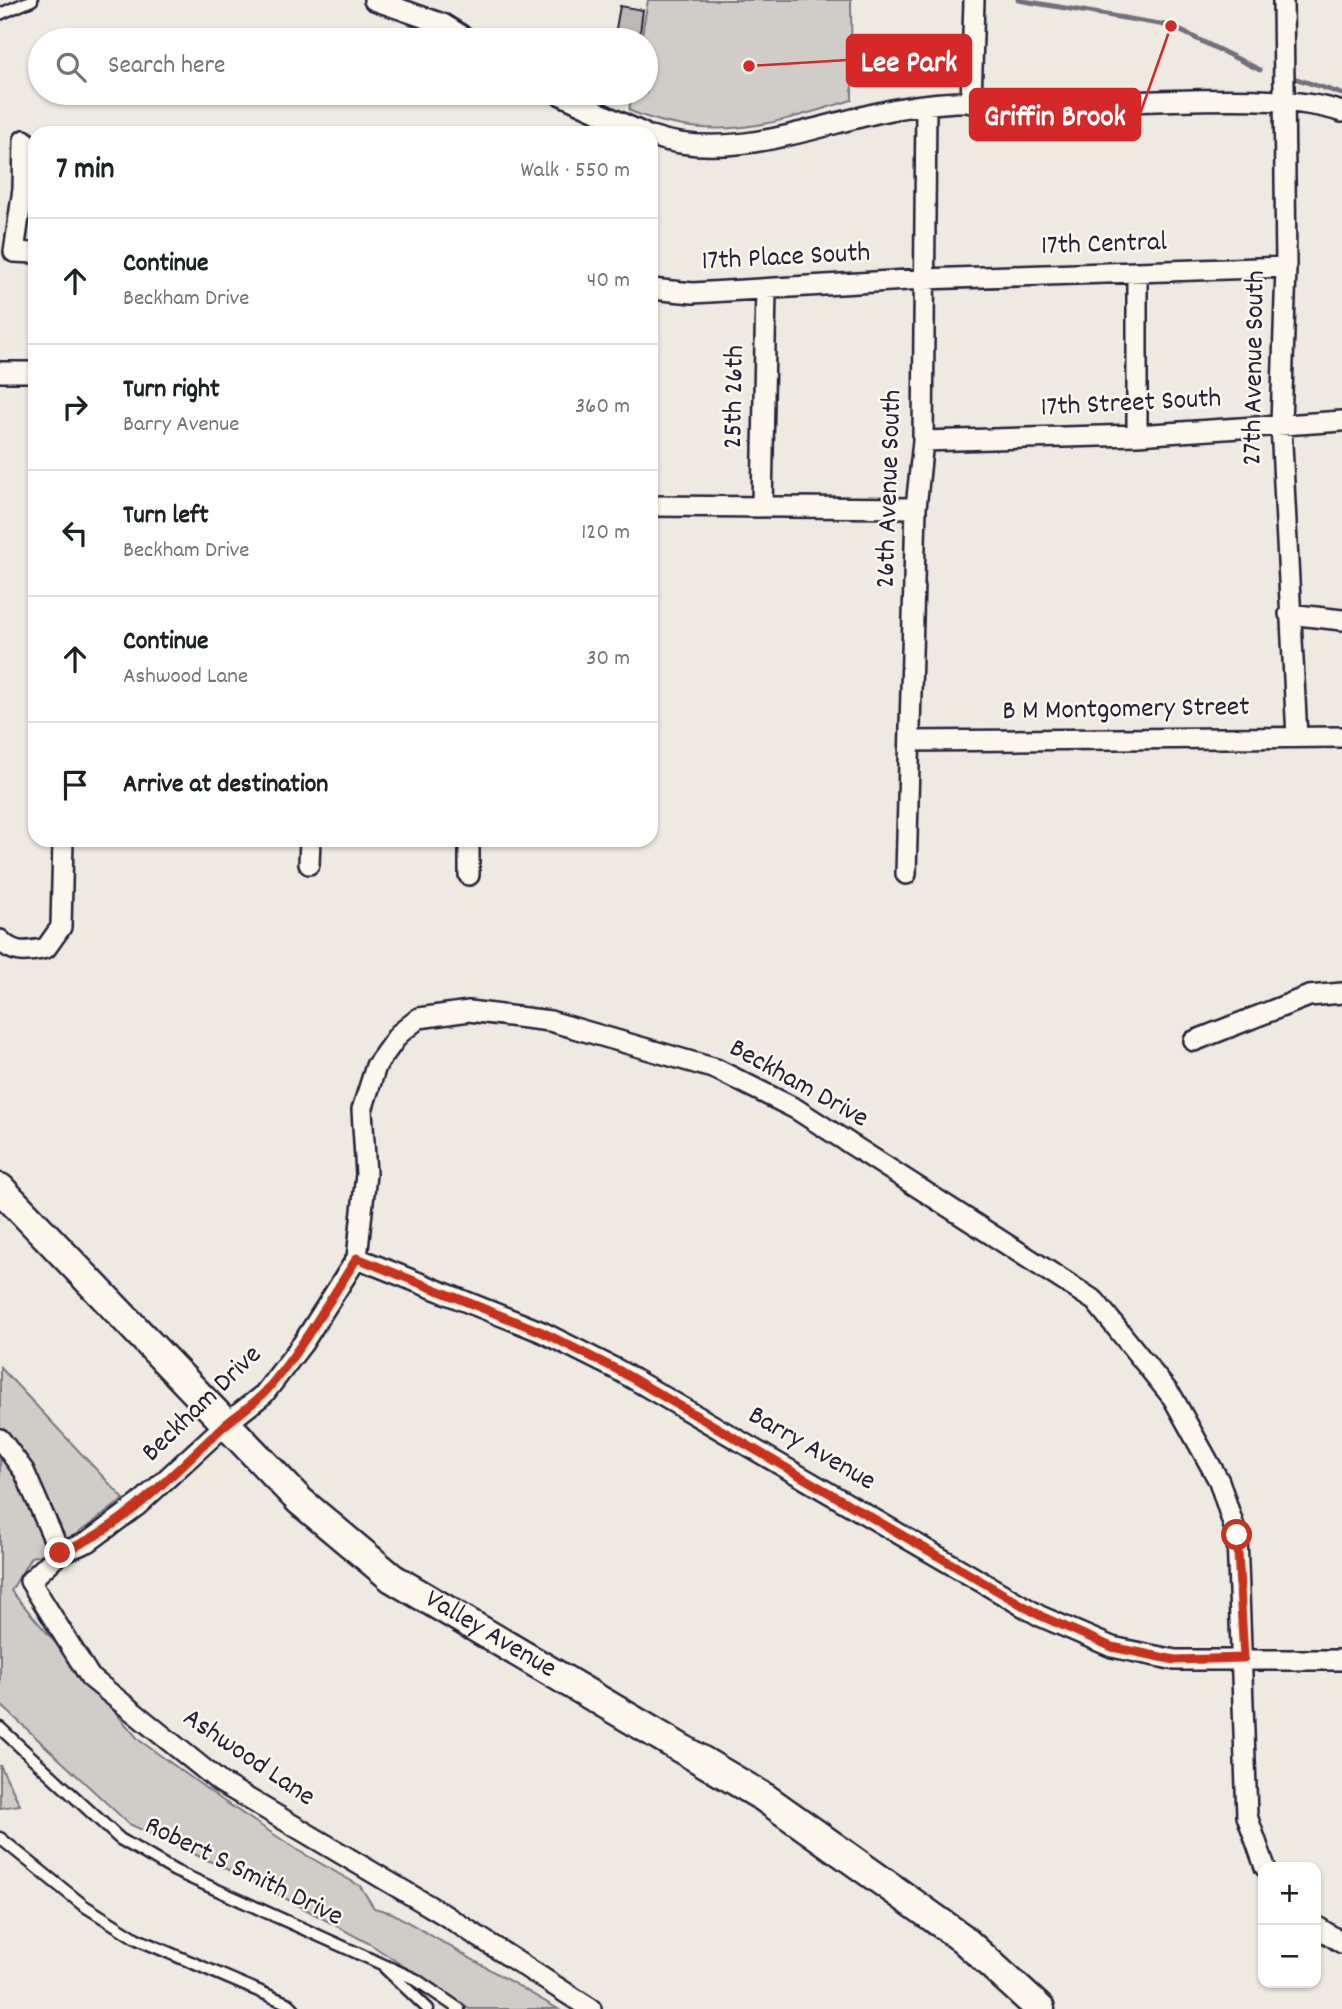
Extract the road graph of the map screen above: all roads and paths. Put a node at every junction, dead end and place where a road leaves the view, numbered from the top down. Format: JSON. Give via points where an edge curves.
{"nodes":[{"id":1,"x":32,"y":0,"type":"edge"},
{"id":2,"x":374,"y":0,"type":"edge"},
{"id":3,"x":974,"y":0,"type":"edge"},
{"id":4,"x":1283,"y":0,"type":"edge"},
{"id":5,"x":0,"y":14,"type":"edge"},
{"id":6,"x":450,"y":28,"type":"edge"},
{"id":7,"x":1282,"y":102,"type":"junction"},
{"id":8,"x":971,"y":103,"type":"junction"},
{"id":9,"x":579,"y":105,"type":"edge"},
{"id":10,"x":926,"y":106,"type":"junction"},
{"id":11,"x":1342,"y":112,"type":"edge"},
{"id":12,"x":615,"y":126,"type":"edge"},
{"id":13,"x":658,"y":137,"type":"edge"},
{"id":14,"x":24,"y":140,"type":"dead end"},
{"id":15,"x":28,"y":253,"type":"edge"},
{"id":16,"x":1286,"y":267,"type":"junction"},
{"id":17,"x":1137,"y":273,"type":"junction"},
{"id":18,"x":924,"y":279,"type":"junction"},
{"id":19,"x":766,"y":289,"type":"junction"},
{"id":20,"x":658,"y":290,"type":"edge"},
{"id":21,"x":0,"y":372,"type":"edge"},
{"id":22,"x":28,"y":372,"type":"edge"},
{"id":23,"x":1342,"y":421,"type":"edge"},
{"id":24,"x":1281,"y":425,"type":"junction"},
{"id":25,"x":1137,"y":435,"type":"junction"},
{"id":26,"x":923,"y":440,"type":"junction"},
{"id":27,"x":658,"y":506,"type":"edge"},
{"id":28,"x":762,"y":507,"type":"junction"},
{"id":29,"x":915,"y":508,"type":"junction"},
{"id":30,"x":1289,"y":614,"type":"junction"},
{"id":31,"x":1342,"y":620,"type":"edge"},
{"id":32,"x":1297,"y":737,"type":"junction"},
{"id":33,"x":1342,"y":737,"type":"edge"},
{"id":34,"x":911,"y":741,"type":"junction"},
{"id":35,"x":63,"y":847,"type":"edge"},
{"id":36,"x":310,"y":847,"type":"edge"},
{"id":37,"x":469,"y":847,"type":"edge"},
{"id":38,"x":309,"y":864,"type":"dead end"},
{"id":39,"x":906,"y":874,"type":"dead end"},
{"id":40,"x":470,"y":875,"type":"dead end"},
{"id":41,"x":0,"y":940,"type":"edge"},
{"id":42,"x":1342,"y":993,"type":"edge"},
{"id":43,"x":1194,"y":1041,"type":"dead end"},
{"id":44,"x":0,"y":1188,"type":"edge"},
{"id":45,"x":357,"y":1258,"type":"junction"},
{"id":46,"x":226,"y":1424,"type":"junction"},
{"id":47,"x":0,"y":1439,"type":"edge"},
{"id":48,"x":138,"y":1506,"type":"joint"},
{"id":49,"x":60,"y":1553,"type":"junction"},
{"id":50,"x":1244,"y":1658,"type":"junction"},
{"id":51,"x":1342,"y":1660,"type":"edge"},
{"id":52,"x":0,"y":1728,"type":"edge"},
{"id":53,"x":0,"y":1838,"type":"edge"},
{"id":54,"x":1263,"y":1862,"type":"edge"},
{"id":55,"x":1321,"y":1929,"type":"edge"},
{"id":56,"x":1342,"y":1943,"type":"edge"},
{"id":57,"x":380,"y":1963,"type":"junction"},
{"id":58,"x":294,"y":2009,"type":"edge"},
{"id":59,"x":428,"y":2009,"type":"edge"},
{"id":60,"x":459,"y":2009,"type":"edge"},
{"id":61,"x":591,"y":2009,"type":"edge"},
{"id":62,"x":1040,"y":2009,"type":"edge"}],
"edges":[{"from":1,"to":5,"type":"lane"},
{"from":2,"to":6,"type":"street"},
{"from":3,"to":8,"type":"street"},
{"from":4,"to":7,"type":"street","name":"27th Avenue South"},
{"from":7,"to":8,"type":"street"},
{"from":7,"to":11,"type":"street"},
{"from":7,"to":16,"type":"street","name":"27th Avenue South"},
{"from":8,"to":10,"type":"street"},
{"from":9,"to":12,"type":"street"},
{"from":10,"to":13,"type":"street","via":[[755,142],[698,144]]},
{"from":10,"to":18,"type":"street","name":"26th Avenue South"},
{"from":14,"to":15,"type":"street","via":[[14,252]]},
{"from":16,"to":17,"type":"street","name":"17th Central"},
{"from":16,"to":24,"type":"street","name":"27th Avenue South"},
{"from":17,"to":18,"type":"street","name":"17th Central"},
{"from":17,"to":25,"type":"street"},
{"from":18,"to":19,"type":"street","name":"17th Place South"},
{"from":18,"to":26,"type":"street","name":"26th Avenue South"},
{"from":19,"to":20,"type":"street","name":"17th Place South","via":[[693,293]]},
{"from":19,"to":28,"type":"street","name":"25th 26th"},
{"from":21,"to":22,"type":"street"},
{"from":23,"to":24,"type":"street","name":"17th Street South"},
{"from":24,"to":25,"type":"street","name":"17th Street South"},
{"from":24,"to":30,"type":"street","name":"27th Avenue South"},
{"from":25,"to":26,"type":"street","name":"17th Street South"},
{"from":26,"to":29,"type":"street","name":"26th Avenue South"},
{"from":27,"to":28,"type":"street"},
{"from":28,"to":29,"type":"street"},
{"from":29,"to":34,"type":"street","name":"26th Avenue South"},
{"from":30,"to":31,"type":"street"},
{"from":30,"to":32,"type":"street","name":"27th Avenue South"},
{"from":32,"to":33,"type":"street","name":"B M Montgomery Street"},
{"from":32,"to":34,"type":"street","name":"B M Montgomery Street"},
{"from":34,"to":39,"type":"street","name":"26th Avenue South"},
{"from":35,"to":41,"type":"street","via":[[61,927],[46,948],[9,950]]},
{"from":36,"to":38,"type":"street"},
{"from":37,"to":40,"type":"street"},
{"from":42,"to":43,"type":"street","via":[[1309,996]]},
{"from":44,"to":46,"type":"main road","name":"Valley Avenue"},
{"from":45,"to":46,"type":"street","name":"Beckham Drive","via":[[264,1394]]},
{"from":45,"to":50,"type":"street","name":"Barry Avenue","via":[[542,1332],[618,1370],[1041,1616],[1112,1647],[1175,1660]]},
{"from":45,"to":50,"type":"street","name":"Beckham Drive","via":[[366,1174],[362,1110],[376,1066],[399,1034],[419,1018],[469,1011],[550,1021],[716,1069],[796,1109],[1095,1301],[1173,1398],[1219,1481],[1237,1535]]},
{"from":46,"to":48,"type":"street","name":"Beckham Drive"},
{"from":46,"to":62,"type":"main road","name":"Valley Avenue","via":[[300,1501],[392,1578],[765,1798],[962,1938]]},
{"from":47,"to":49,"type":"street","via":[[24,1471]]},
{"from":48,"to":49,"type":"street","name":"Ashwood Lane","via":[[88,1542]]},
{"from":49,"to":61,"type":"street","name":"Ashwood Lane","via":[[30,1581],[90,1678],[220,1782],[443,1914]]},
{"from":50,"to":51,"type":"street","name":"Barry Avenue"},
{"from":50,"to":54,"type":"street","name":"Beckham Drive","via":[[1247,1816]]},
{"from":52,"to":57,"type":"lane","name":"Robert S Smith Drive","via":[[120,1839],[175,1871]]},
{"from":53,"to":58,"type":"lane","via":[[83,1905],[137,1939]]},
{"from":55,"to":56,"type":"street"},
{"from":57,"to":59,"type":"lane","name":"Robert S Smith Drive"},
{"from":57,"to":60,"type":"lane","name":"Robert S Smith Drive","via":[[415,1979]]}]}
